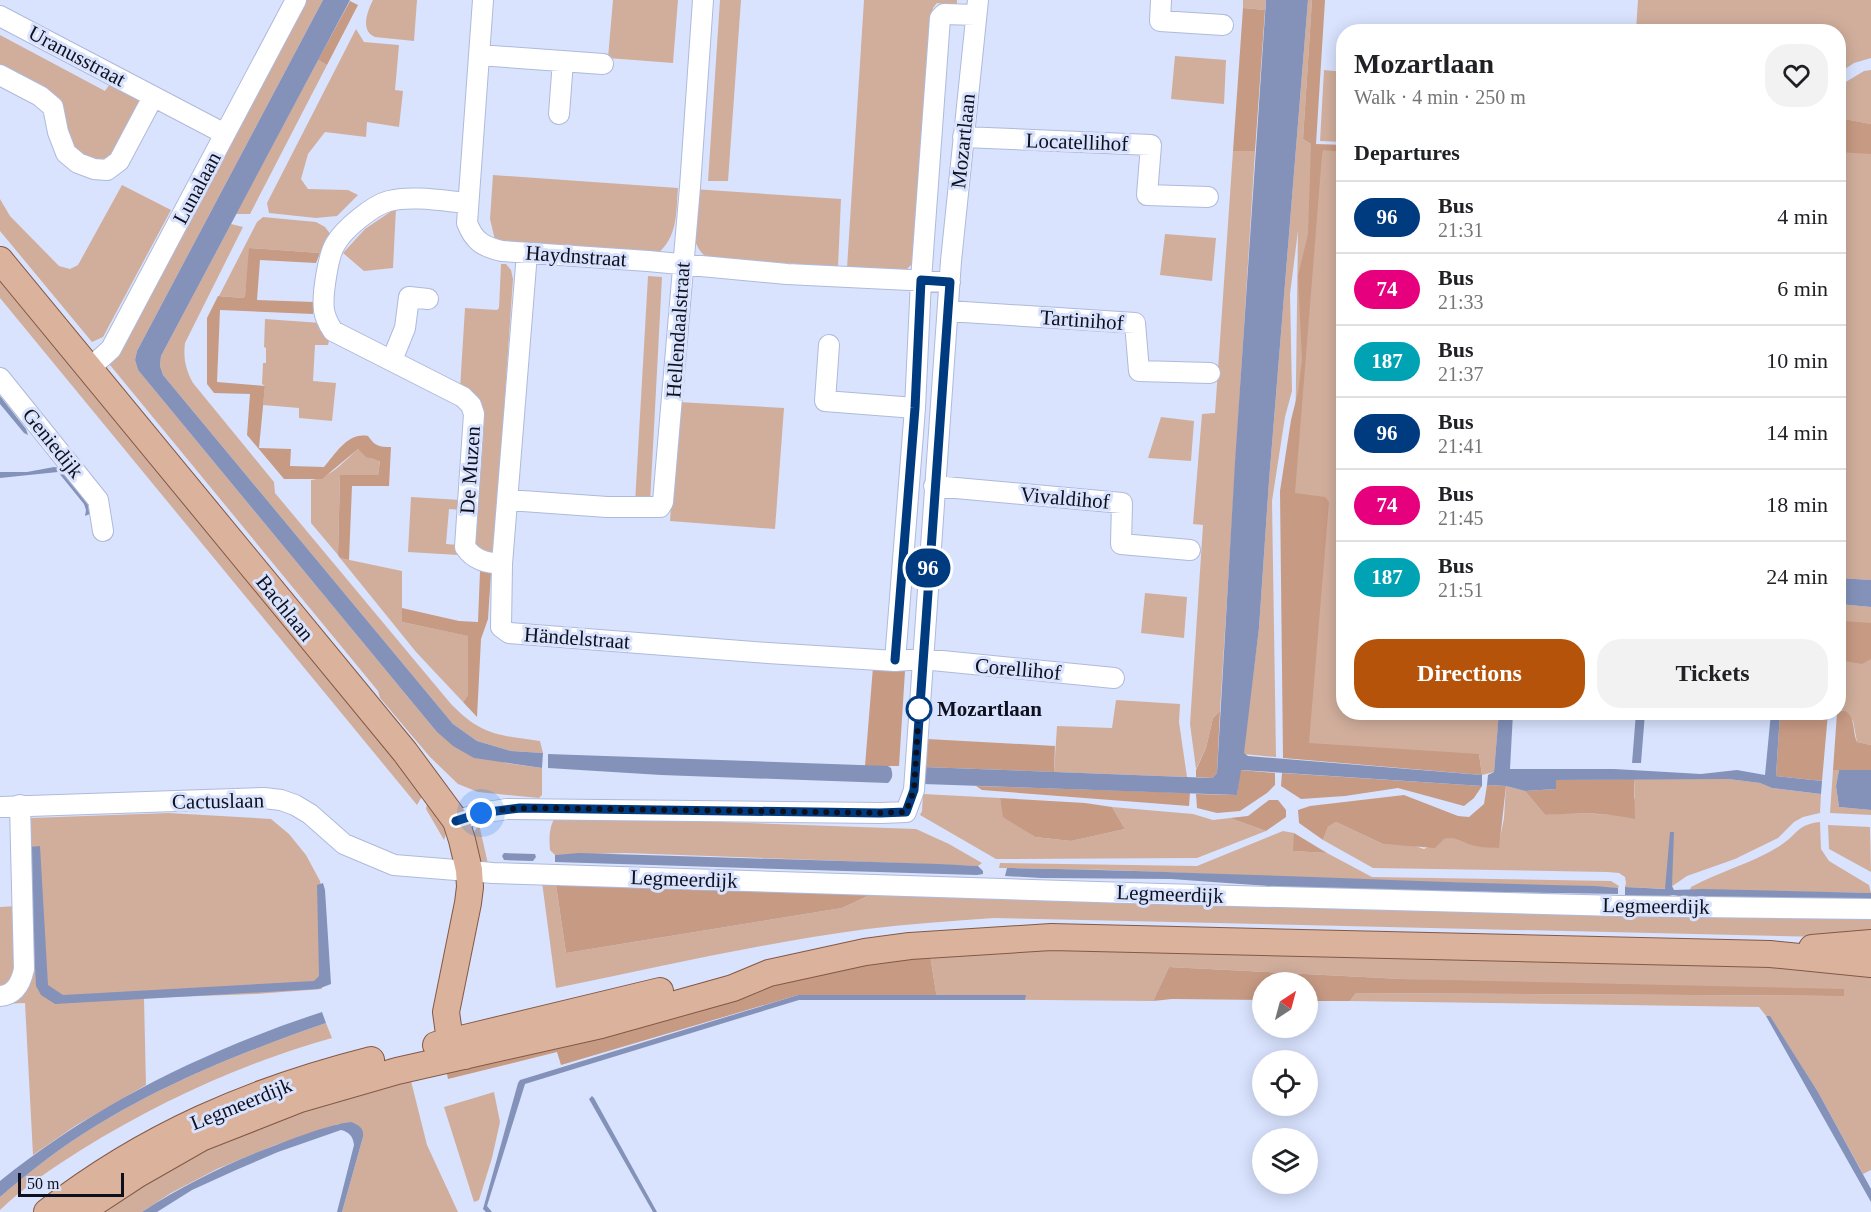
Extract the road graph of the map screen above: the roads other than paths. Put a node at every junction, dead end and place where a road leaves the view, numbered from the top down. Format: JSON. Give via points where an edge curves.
{"nodes":[{"id":1,"x":296,"y":0,"type":"edge"},
{"id":2,"x":483,"y":0,"type":"edge"},
{"id":3,"x":703,"y":0,"type":"edge"},
{"id":4,"x":1161,"y":0,"type":"edge"},
{"id":5,"x":977,"y":7,"type":"edge"},
{"id":6,"x":0,"y":16,"type":"edge"},
{"id":7,"x":1222,"y":25,"type":"dead end"},
{"id":8,"x":479,"y":55,"type":"junction"},
{"id":9,"x":563,"y":61,"type":"junction"},
{"id":10,"x":603,"y":64,"type":"dead end"},
{"id":11,"x":0,"y":75,"type":"edge"},
{"id":12,"x":153,"y":97,"type":"junction"},
{"id":13,"x":559,"y":114,"type":"dead end"},
{"id":14,"x":225,"y":134,"type":"junction"},
{"id":15,"x":963,"y":137,"type":"junction"},
{"id":16,"x":1208,"y":197,"type":"dead end"},
{"id":17,"x":467,"y":203,"type":"junction"},
{"id":18,"x":527,"y":252,"type":"junction"},
{"id":19,"x":0,"y":260,"type":"edge"},
{"id":20,"x":682,"y":265,"type":"junction"},
{"id":21,"x":921,"y":280,"type":"junction"},
{"id":22,"x":950,"y":282,"type":"junction"},
{"id":23,"x":428,"y":299,"type":"dead end"},
{"id":24,"x":948,"y":311,"type":"junction"},
{"id":25,"x":829,"y":345,"type":"dead end"},
{"id":26,"x":392,"y":360,"type":"junction"},
{"id":27,"x":89,"y":369,"type":"junction"},
{"id":28,"x":1210,"y":374,"type":"dead end"},
{"id":29,"x":0,"y":378,"type":"edge"},
{"id":30,"x":915,"y":408,"type":"junction"},
{"id":31,"x":934,"y":486,"type":"junction"},
{"id":32,"x":508,"y":500,"type":"junction"},
{"id":33,"x":103,"y":531,"type":"dead end"},
{"id":34,"x":1190,"y":550,"type":"dead end"},
{"id":35,"x":502,"y":564,"type":"junction"},
{"id":36,"x":922,"y":659,"type":"junction"},
{"id":37,"x":895,"y":660,"type":"junction"},
{"id":38,"x":1114,"y":678,"type":"dead end"},
{"id":39,"x":20,"y":805,"type":"junction"},
{"id":40,"x":0,"y":807,"type":"edge"},
{"id":41,"x":456,"y":821,"type":"junction"},
{"id":42,"x":469,"y":870,"type":"junction"},
{"id":43,"x":1871,"y":909,"type":"edge"},
{"id":44,"x":1871,"y":943,"type":"edge"},
{"id":45,"x":1770,"y":954,"type":"junction"},
{"id":46,"x":1871,"y":964,"type":"edge"},
{"id":47,"x":0,"y":996,"type":"edge"},
{"id":48,"x":461,"y":1045,"type":"junction"},
{"id":49,"x":47,"y":1212,"type":"edge"},
{"id":50,"x":80,"y":1212,"type":"edge"}],
"edges":[{"from":1,"to":14,"type":"street","name":"Lunalaan"},
{"from":2,"to":8,"type":"street","name":"Haydnstraat"},
{"from":3,"to":20,"type":"street","name":"Hellendaalstraat"},
{"from":4,"to":7,"type":"street","via":[[1160,21]]},
{"from":5,"to":15,"type":"street","name":"Mozartlaan"},
{"from":5,"to":21,"type":"street","via":[[940,18]]},
{"from":6,"to":12,"type":"street","name":"Uranusstraat"},
{"from":8,"to":9,"type":"street"},
{"from":8,"to":17,"type":"street","name":"Haydnstraat"},
{"from":9,"to":10,"type":"street"},
{"from":9,"to":13,"type":"street"},
{"from":11,"to":12,"type":"street","via":[[40,96],[53,108],[66,153],[94,169],[107,170],[119,161]]},
{"from":12,"to":14,"type":"street","name":"Uranusstraat"},
{"from":14,"to":27,"type":"street","name":"Lunalaan","via":[[111,349]]},
{"from":15,"to":16,"type":"street","name":"Locatellihof","via":[[1151,145],[1147,195]]},
{"from":15,"to":22,"type":"street","name":"Mozartlaan"},
{"from":17,"to":18,"type":"street","name":"Haydnstraat","via":[[467,223],[476,241],[486,248]]},
{"from":17,"to":26,"type":"street","name":"De Muzen","via":[[387,201],[342,234],[331,252],[324,309],[328,323],[333,331]]},
{"from":18,"to":20,"type":"street","name":"Haydnstraat"},
{"from":18,"to":32,"type":"street","name":"Händelstraat"},
{"from":19,"to":27,"type":"main road","name":"Bachlaan"},
{"from":20,"to":21,"type":"street","name":"Haydnstraat"},
{"from":20,"to":32,"type":"street","name":"Hellendaalstraat","via":[[666,492],[660,507]]},
{"from":21,"to":22,"type":"street"},
{"from":21,"to":30,"type":"street"},
{"from":22,"to":24,"type":"street","name":"Mozartlaan"},
{"from":23,"to":26,"type":"street","via":[[409,297],[405,328]]},
{"from":24,"to":28,"type":"street","name":"Tartinihof","via":[[1135,323],[1139,371]]},
{"from":24,"to":31,"type":"street","name":"Mozartlaan"},
{"from":25,"to":30,"type":"street","via":[[825,401]]},
{"from":26,"to":35,"type":"street","name":"De Muzen","via":[[471,405],[474,414],[465,546],[478,560]]},
{"from":27,"to":41,"type":"main road","name":"Bachlaan","via":[[405,752]]},
{"from":29,"to":33,"type":"street","name":"Geniedijk","via":[[98,500]]},
{"from":30,"to":37,"type":"street"},
{"from":31,"to":34,"type":"street","name":"Vivaldihof","via":[[1122,503],[1121,544]]},
{"from":31,"to":36,"type":"street","name":"Mozartlaan"},
{"from":32,"to":35,"type":"street","name":"Händelstraat"},
{"from":35,"to":37,"type":"street","name":"Händelstraat","via":[[501,627],[509,633]]},
{"from":36,"to":37,"type":"street","name":"Händelstraat"},
{"from":36,"to":38,"type":"street","name":"Corellihof"},
{"from":36,"to":41,"type":"street","name":"Mozartlaan","via":[[914,790],[906,812],[507,809]]},
{"from":39,"to":40,"type":"street","name":"Cactuslaan"},
{"from":39,"to":42,"type":"street","name":"Cactuslaan","via":[[280,800],[310,814],[344,844],[373,858],[394,865]]},
{"from":39,"to":47,"type":"street","via":[[24,969],[13,992]]},
{"from":41,"to":42,"type":"main road","name":"Bachlaan"},
{"from":42,"to":43,"type":"street","name":"Legmeerdijk","via":[[1161,894]]},
{"from":42,"to":48,"type":"main road","name":"Bachlaan","via":[[468,903],[450,994],[460,1009]]},
{"from":44,"to":45,"type":"main road","name":"Legmeerdijk"},
{"from":45,"to":46,"type":"main road","name":"Legmeerdijk"},
{"from":45,"to":48,"type":"main road","name":"Legmeerdijk","via":[[1052,937],[899,948],[769,973],[732,974]]},
{"from":48,"to":49,"type":"main road","name":"Legmeerdijk","via":[[319,1073],[243,1099],[132,1155]]},
{"from":48,"to":50,"type":"main road","name":"Legmeerdijk","via":[[300,1098],[201,1138]]}]}
